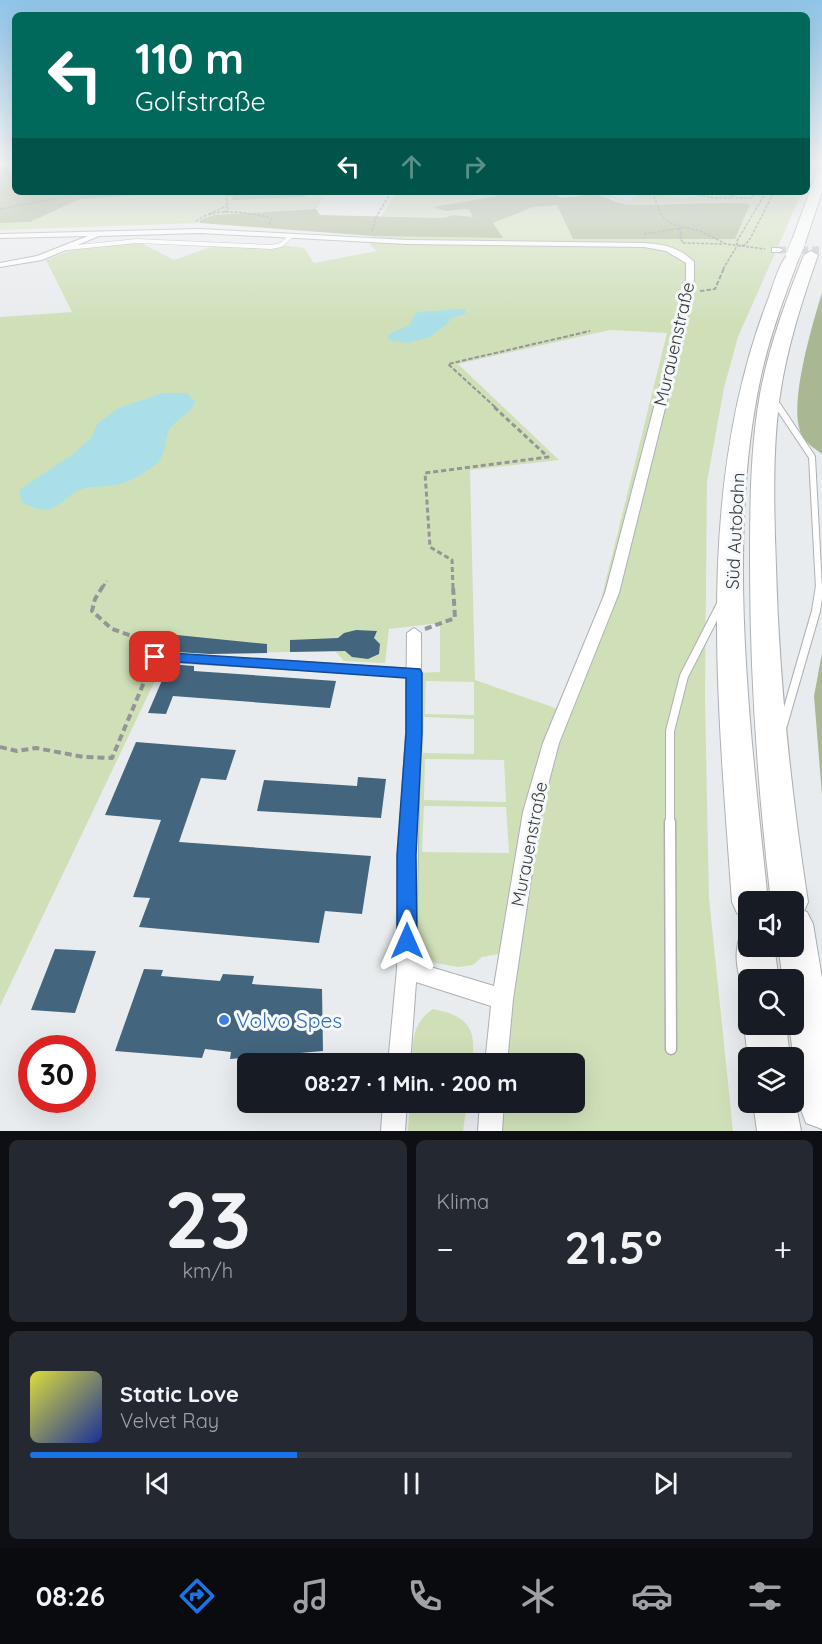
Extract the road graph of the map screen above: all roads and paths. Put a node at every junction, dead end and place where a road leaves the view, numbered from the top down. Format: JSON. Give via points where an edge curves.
{"nodes":[{"id":1,"x":203,"y":216,"type":"edge"},
{"id":2,"x":255,"y":216,"type":"edge"},
{"id":3,"x":377,"y":216,"type":"edge"},
{"id":4,"x":662,"y":216,"type":"edge"},
{"id":5,"x":752,"y":216,"type":"edge"},
{"id":6,"x":762,"y":216,"type":"edge"},
{"id":7,"x":807,"y":216,"type":"edge"},
{"id":8,"x":203,"y":225,"type":"dead end"},
{"id":9,"x":268,"y":228,"type":"dead end"},
{"id":10,"x":678,"y":228,"type":"dead end"},
{"id":11,"x":102,"y":233,"type":"junction"},
{"id":12,"x":369,"y":233,"type":"dead end"},
{"id":13,"x":0,"y":236,"type":"edge"},
{"id":14,"x":291,"y":236,"type":"junction"},
{"id":15,"x":684,"y":243,"type":"junction"},
{"id":16,"x":726,"y":244,"type":"junction"},
{"id":17,"x":737,"y":246,"type":"junction"},
{"id":18,"x":661,"y":247,"type":"junction"},
{"id":19,"x":67,"y":248,"type":"junction"},
{"id":20,"x":795,"y":250,"type":"junction"},
{"id":21,"x":0,"y":266,"type":"edge"},
{"id":22,"x":688,"y":290,"type":"junction"},
{"id":23,"x":590,"y":331,"type":"dead end"},
{"id":24,"x":770,"y":395,"type":"junction"},
{"id":25,"x":106,"y":581,"type":"dead end"},
{"id":26,"x":731,"y":585,"type":"junction"},
{"id":27,"x":414,"y":633,"type":"joint"},
{"id":28,"x":155,"y":657,"type":"junction"},
{"id":29,"x":414,"y":673,"type":"junction"},
{"id":30,"x":0,"y":747,"type":"edge"},
{"id":31,"x":773,"y":759,"type":"junction"},
{"id":32,"x":749,"y":891,"type":"edge"},
{"id":33,"x":789,"y":891,"type":"edge"},
{"id":34,"x":799,"y":957,"type":"edge"},
{"id":35,"x":407,"y":969,"type":"junction"},
{"id":36,"x":502,"y":999,"type":"junction"},
{"id":37,"x":671,"y":1049,"type":"dead end"},
{"id":38,"x":400,"y":1053,"type":"edge"},
{"id":39,"x":497,"y":1053,"type":"edge"},
{"id":40,"x":822,"y":1107,"type":"edge"},
{"id":41,"x":394,"y":1113,"type":"edge"},
{"id":42,"x":491,"y":1113,"type":"edge"},
{"id":43,"x":777,"y":1113,"type":"edge"},
{"id":44,"x":393,"y":1131,"type":"edge"},
{"id":45,"x":490,"y":1131,"type":"edge"},
{"id":46,"x":779,"y":1131,"type":"edge"}],
"edges":[{"from":1,"to":8,"type":"path","via":[[195,222]]},
{"from":2,"to":9,"type":"path","via":[[269,217]]},
{"from":3,"to":12,"type":"path","via":[[375,229]]},
{"from":4,"to":16,"type":"path"},
{"from":5,"to":17,"type":"path"},
{"from":6,"to":17,"type":"path","via":[[750,239]]},
{"from":7,"to":20,"type":"highway","name":"Süd Autobahn"},
{"from":10,"to":15,"type":"path"},
{"from":11,"to":13,"type":"street","name":"Murauenstraße"},
{"from":11,"to":14,"type":"street","name":"Murauenstraße","via":[[200,231]]},
{"from":11,"to":19,"type":"street"},
{"from":14,"to":18,"type":"street","name":"Murauenstraße"},
{"from":14,"to":19,"type":"lane","via":[[281,245],[271,247],[137,241]]},
{"from":15,"to":16,"type":"path"},
{"from":15,"to":18,"type":"path"},
{"from":16,"to":17,"type":"path"},
{"from":17,"to":20,"type":"path"},
{"from":17,"to":22,"type":"path","via":[[715,289]]},
{"from":18,"to":22,"type":"street","name":"Murauenstraße","via":[[678,252],[690,262]]},
{"from":19,"to":21,"type":"street"},
{"from":20,"to":24,"type":"highway","name":"Süd Autobahn","via":[[797,293]]},
{"from":20,"to":26,"type":"highway","name":"Süd Autobahn","via":[[765,327],[749,392],[740,441]]},
{"from":22,"to":36,"type":"street","name":"Murauenstraße","via":[[612,593],[551,744],[532,812]]},
{"from":23,"to":27,"type":"path","via":[[448,364],[548,457],[425,473],[430,547],[452,560],[456,618]]},
{"from":24,"to":31,"type":"highway","name":"Süd Autobahn","via":[[762,512],[764,642]]},
{"from":24,"to":31,"type":"lane","via":[[813,457],[820,584]]},
{"from":25,"to":28,"type":"path","via":[[92,611],[112,629],[160,645]]},
{"from":26,"to":32,"type":"highway","name":"Süd Autobahn"},
{"from":26,"to":37,"type":"lane","via":[[684,676],[670,731]]},
{"from":27,"to":29,"type":"street"},
{"from":28,"to":29,"type":"lane"},
{"from":28,"to":30,"type":"path","via":[[112,759]]},
{"from":29,"to":35,"type":"street","via":[[406,855]]},
{"from":31,"to":33,"type":"highway","name":"Süd Autobahn"},
{"from":34,"to":40,"type":"highway"},
{"from":35,"to":36,"type":"street"},
{"from":35,"to":38,"type":"street"},
{"from":36,"to":39,"type":"street","name":"Murauenstraße"},
{"from":41,"to":44,"type":"street"},
{"from":42,"to":45,"type":"street"},
{"from":43,"to":46,"type":"highway"}]}
